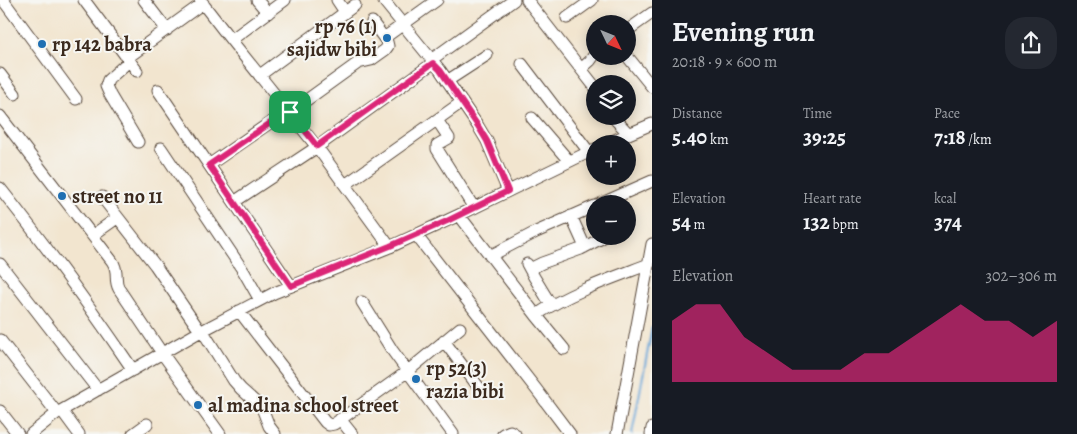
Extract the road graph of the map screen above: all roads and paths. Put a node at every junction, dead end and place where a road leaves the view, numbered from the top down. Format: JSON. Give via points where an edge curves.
{"nodes":[{"id":1,"x":3,"y":0,"type":"edge"},
{"id":2,"x":84,"y":0,"type":"edge"},
{"id":3,"x":144,"y":0,"type":"edge"},
{"id":4,"x":258,"y":0,"type":"edge"},
{"id":5,"x":285,"y":0,"type":"edge"},
{"id":6,"x":336,"y":0,"type":"edge"},
{"id":7,"x":382,"y":0,"type":"edge"},
{"id":8,"x":437,"y":0,"type":"edge"},
{"id":9,"x":514,"y":0,"type":"edge"},
{"id":10,"x":527,"y":0,"type":"edge"},
{"id":11,"x":592,"y":0,"type":"edge"},
{"id":12,"x":202,"y":2,"type":"edge"},
{"id":13,"x":355,"y":5,"type":"dead end"},
{"id":14,"x":345,"y":12,"type":"junction"},
{"id":15,"x":268,"y":13,"type":"junction"},
{"id":16,"x":652,"y":13,"type":"edge"},
{"id":17,"x":567,"y":18,"type":"dead end"},
{"id":18,"x":372,"y":22,"type":"dead end"},
{"id":19,"x":402,"y":24,"type":"junction"},
{"id":20,"x":636,"y":24,"type":"edge"},
{"id":21,"x":167,"y":30,"type":"junction"},
{"id":22,"x":384,"y":38,"type":"junction"},
{"id":23,"x":231,"y":40,"type":"junction"},
{"id":24,"x":487,"y":55,"type":"dead end"},
{"id":25,"x":128,"y":60,"type":"junction"},
{"id":26,"x":432,"y":62,"type":"junction"},
{"id":27,"x":522,"y":64,"type":"dead end"},
{"id":28,"x":586,"y":64,"type":"edge"},
{"id":29,"x":634,"y":65,"type":"edge"},
{"id":30,"x":581,"y":68,"type":"junction"},
{"id":31,"x":137,"y":71,"type":"dead end"},
{"id":32,"x":0,"y":74,"type":"edge"},
{"id":33,"x":260,"y":75,"type":"junction"},
{"id":34,"x":586,"y":75,"type":"edge"},
{"id":35,"x":447,"y":81,"type":"junction"},
{"id":36,"x":652,"y":87,"type":"edge"},
{"id":37,"x":158,"y":90,"type":"dead end"},
{"id":38,"x":15,"y":94,"type":"dead end"},
{"id":39,"x":76,"y":99,"type":"dead end"},
{"id":40,"x":462,"y":102,"type":"junction"},
{"id":41,"x":290,"y":112,"type":"junction"},
{"id":42,"x":0,"y":116,"type":"edge"},
{"id":43,"x":532,"y":118,"type":"dead end"},
{"id":44,"x":437,"y":120,"type":"junction"},
{"id":45,"x":652,"y":124,"type":"edge"},
{"id":46,"x":620,"y":125,"type":"edge"},
{"id":47,"x":628,"y":133,"type":"junction"},
{"id":48,"x":624,"y":135,"type":"edge"},
{"id":49,"x":138,"y":142,"type":"dead end"},
{"id":50,"x":586,"y":143,"type":"edge"},
{"id":51,"x":317,"y":146,"type":"junction"},
{"id":52,"x":161,"y":148,"type":"dead end"},
{"id":53,"x":586,"y":153,"type":"edge"},
{"id":54,"x":569,"y":161,"type":"junction"},
{"id":55,"x":209,"y":165,"type":"junction"},
{"id":56,"x":652,"y":181,"type":"edge"},
{"id":57,"x":345,"y":185,"type":"junction"},
{"id":58,"x":0,"y":188,"type":"edge"},
{"id":59,"x":508,"y":191,"type":"junction"},
{"id":60,"x":620,"y":195,"type":"edge"},
{"id":61,"x":102,"y":197,"type":"dead end"},
{"id":62,"x":234,"y":202,"type":"junction"},
{"id":63,"x":474,"y":208,"type":"junction"},
{"id":64,"x":586,"y":210,"type":"edge"},
{"id":65,"x":459,"y":215,"type":"junction"},
{"id":66,"x":571,"y":216,"type":"junction"},
{"id":67,"x":118,"y":218,"type":"junction"},
{"id":68,"x":94,"y":235,"type":"junction"},
{"id":69,"x":416,"y":235,"type":"junction"},
{"id":70,"x":652,"y":244,"type":"edge"},
{"id":71,"x":589,"y":245,"type":"edge"},
{"id":72,"x":390,"y":246,"type":"junction"},
{"id":73,"x":585,"y":247,"type":"junction"},
{"id":74,"x":490,"y":256,"type":"junction"},
{"id":75,"x":0,"y":264,"type":"edge"},
{"id":76,"x":649,"y":264,"type":"junction"},
{"id":77,"x":291,"y":286,"type":"junction"},
{"id":78,"x":260,"y":300,"type":"junction"},
{"id":79,"x":362,"y":302,"type":"dead end"},
{"id":80,"x":551,"y":305,"type":"junction"},
{"id":81,"x":239,"y":311,"type":"junction"},
{"id":82,"x":536,"y":315,"type":"junction"},
{"id":83,"x":460,"y":328,"type":"dead end"},
{"id":84,"x":201,"y":331,"type":"junction"},
{"id":85,"x":0,"y":340,"type":"edge"},
{"id":86,"x":444,"y":341,"type":"junction"},
{"id":87,"x":564,"y":349,"type":"dead end"},
{"id":88,"x":162,"y":353,"type":"junction"},
{"id":89,"x":133,"y":370,"type":"junction"},
{"id":90,"x":408,"y":371,"type":"junction"},
{"id":91,"x":480,"y":389,"type":"dead end"},
{"id":92,"x":98,"y":390,"type":"junction"},
{"id":93,"x":0,"y":411,"type":"edge"},
{"id":94,"x":59,"y":412,"type":"junction"},
{"id":95,"x":340,"y":419,"type":"junction"},
{"id":96,"x":146,"y":424,"type":"dead end"},
{"id":97,"x":652,"y":428,"type":"edge"},
{"id":98,"x":18,"y":434,"type":"edge"},
{"id":99,"x":30,"y":434,"type":"edge"},
{"id":100,"x":79,"y":434,"type":"edge"},
{"id":101,"x":133,"y":434,"type":"edge"},
{"id":102,"x":220,"y":434,"type":"edge"},
{"id":103,"x":275,"y":434,"type":"edge"},
{"id":104,"x":352,"y":434,"type":"edge"},
{"id":105,"x":453,"y":434,"type":"edge"},
{"id":106,"x":503,"y":434,"type":"edge"},
{"id":107,"x":515,"y":434,"type":"edge"},
{"id":108,"x":570,"y":434,"type":"edge"},
{"id":109,"x":617,"y":434,"type":"edge"},
{"id":110,"x":651,"y":434,"type":"edge"}],
"edges":[{"from":1,"to":39,"type":"street"},
{"from":2,"to":25,"type":"street"},
{"from":3,"to":21,"type":"street"},
{"from":4,"to":15,"type":"street"},
{"from":5,"to":15,"type":"street"},
{"from":6,"to":14,"type":"street"},
{"from":7,"to":19,"type":"street"},
{"from":8,"to":19,"type":"street"},
{"from":9,"to":26,"type":"street"},
{"from":10,"to":30,"type":"street"},
{"from":11,"to":17,"type":"street"},
{"from":12,"to":21,"type":"street"},
{"from":12,"to":23,"type":"street"},
{"from":13,"to":14,"type":"street"},
{"from":14,"to":33,"type":"street"},
{"from":15,"to":23,"type":"street"},
{"from":16,"to":20,"type":"street"},
{"from":18,"to":22,"type":"street"},
{"from":19,"to":22,"type":"street"},
{"from":19,"to":26,"type":"street"},
{"from":21,"to":25,"type":"street"},
{"from":22,"to":41,"type":"street","via":[[387,48],[376,57],[358,63]]},
{"from":23,"to":33,"type":"street"},
{"from":24,"to":35,"type":"street"},
{"from":25,"to":31,"type":"street"},
{"from":25,"to":49,"type":"street","via":[[106,86]]},
{"from":26,"to":35,"type":"street"},
{"from":26,"to":51,"type":"street"},
{"from":27,"to":50,"type":"street"},
{"from":28,"to":30,"type":"street"},
{"from":29,"to":36,"type":"street"},
{"from":30,"to":34,"type":"street"},
{"from":32,"to":38,"type":"street"},
{"from":33,"to":41,"type":"street"},
{"from":35,"to":40,"type":"street"},
{"from":37,"to":55,"type":"street"},
{"from":40,"to":44,"type":"street"},
{"from":40,"to":59,"type":"street","via":[[487,141]]},
{"from":41,"to":51,"type":"street"},
{"from":41,"to":55,"type":"street"},
{"from":42,"to":68,"type":"street"},
{"from":43,"to":54,"type":"street"},
{"from":44,"to":57,"type":"street"},
{"from":44,"to":63,"type":"street","via":[[449,138],[436,148]]},
{"from":45,"to":47,"type":"street"},
{"from":46,"to":47,"type":"street"},
{"from":47,"to":48,"type":"street"},
{"from":51,"to":57,"type":"street"},
{"from":51,"to":62,"type":"street"},
{"from":52,"to":78,"type":"street"},
{"from":53,"to":54,"type":"street"},
{"from":54,"to":59,"type":"street"},
{"from":55,"to":62,"type":"street"},
{"from":56,"to":60,"type":"street"},
{"from":57,"to":72,"type":"street"},
{"from":58,"to":89,"type":"street"},
{"from":59,"to":63,"type":"street"},
{"from":61,"to":67,"type":"street"},
{"from":62,"to":77,"type":"street"},
{"from":63,"to":65,"type":"street"},
{"from":64,"to":66,"type":"street"},
{"from":65,"to":69,"type":"street"},
{"from":65,"to":74,"type":"street"},
{"from":66,"to":73,"type":"street"},
{"from":66,"to":74,"type":"street"},
{"from":67,"to":68,"type":"street"},
{"from":67,"to":84,"type":"street"},
{"from":68,"to":88,"type":"street","via":[[116,266],[119,289]]},
{"from":69,"to":72,"type":"street"},
{"from":69,"to":108,"type":"street"},
{"from":70,"to":76,"type":"street"},
{"from":71,"to":73,"type":"street"},
{"from":72,"to":77,"type":"street"},
{"from":73,"to":80,"type":"street","via":[[528,266]]},
{"from":74,"to":82,"type":"street"},
{"from":75,"to":92,"type":"street"},
{"from":76,"to":80,"type":"street","via":[[584,288]]},
{"from":76,"to":109,"type":"street"},
{"from":77,"to":78,"type":"street"},
{"from":78,"to":81,"type":"street"},
{"from":79,"to":90,"type":"street"},
{"from":80,"to":82,"type":"street"},
{"from":81,"to":84,"type":"street"},
{"from":81,"to":95,"type":"street","via":[[325,422],[331,425]]},
{"from":82,"to":87,"type":"street"},
{"from":83,"to":86,"type":"street"},
{"from":84,"to":88,"type":"street"},
{"from":84,"to":103,"type":"street","via":[[234,381],[262,408]]},
{"from":85,"to":94,"type":"street"},
{"from":86,"to":90,"type":"street"},
{"from":86,"to":91,"type":"street"},
{"from":88,"to":89,"type":"street"},
{"from":88,"to":102,"type":"street"},
{"from":89,"to":92,"type":"street"},
{"from":90,"to":95,"type":"street"},
{"from":90,"to":105,"type":"street"},
{"from":92,"to":94,"type":"street"},
{"from":93,"to":98,"type":"street"},
{"from":94,"to":99,"type":"street"},
{"from":94,"to":100,"type":"street"},
{"from":95,"to":104,"type":"street"},
{"from":96,"to":101,"type":"street"},
{"from":97,"to":110,"type":"street"},
{"from":106,"to":107,"type":"street","via":[[510,431]]}]}
